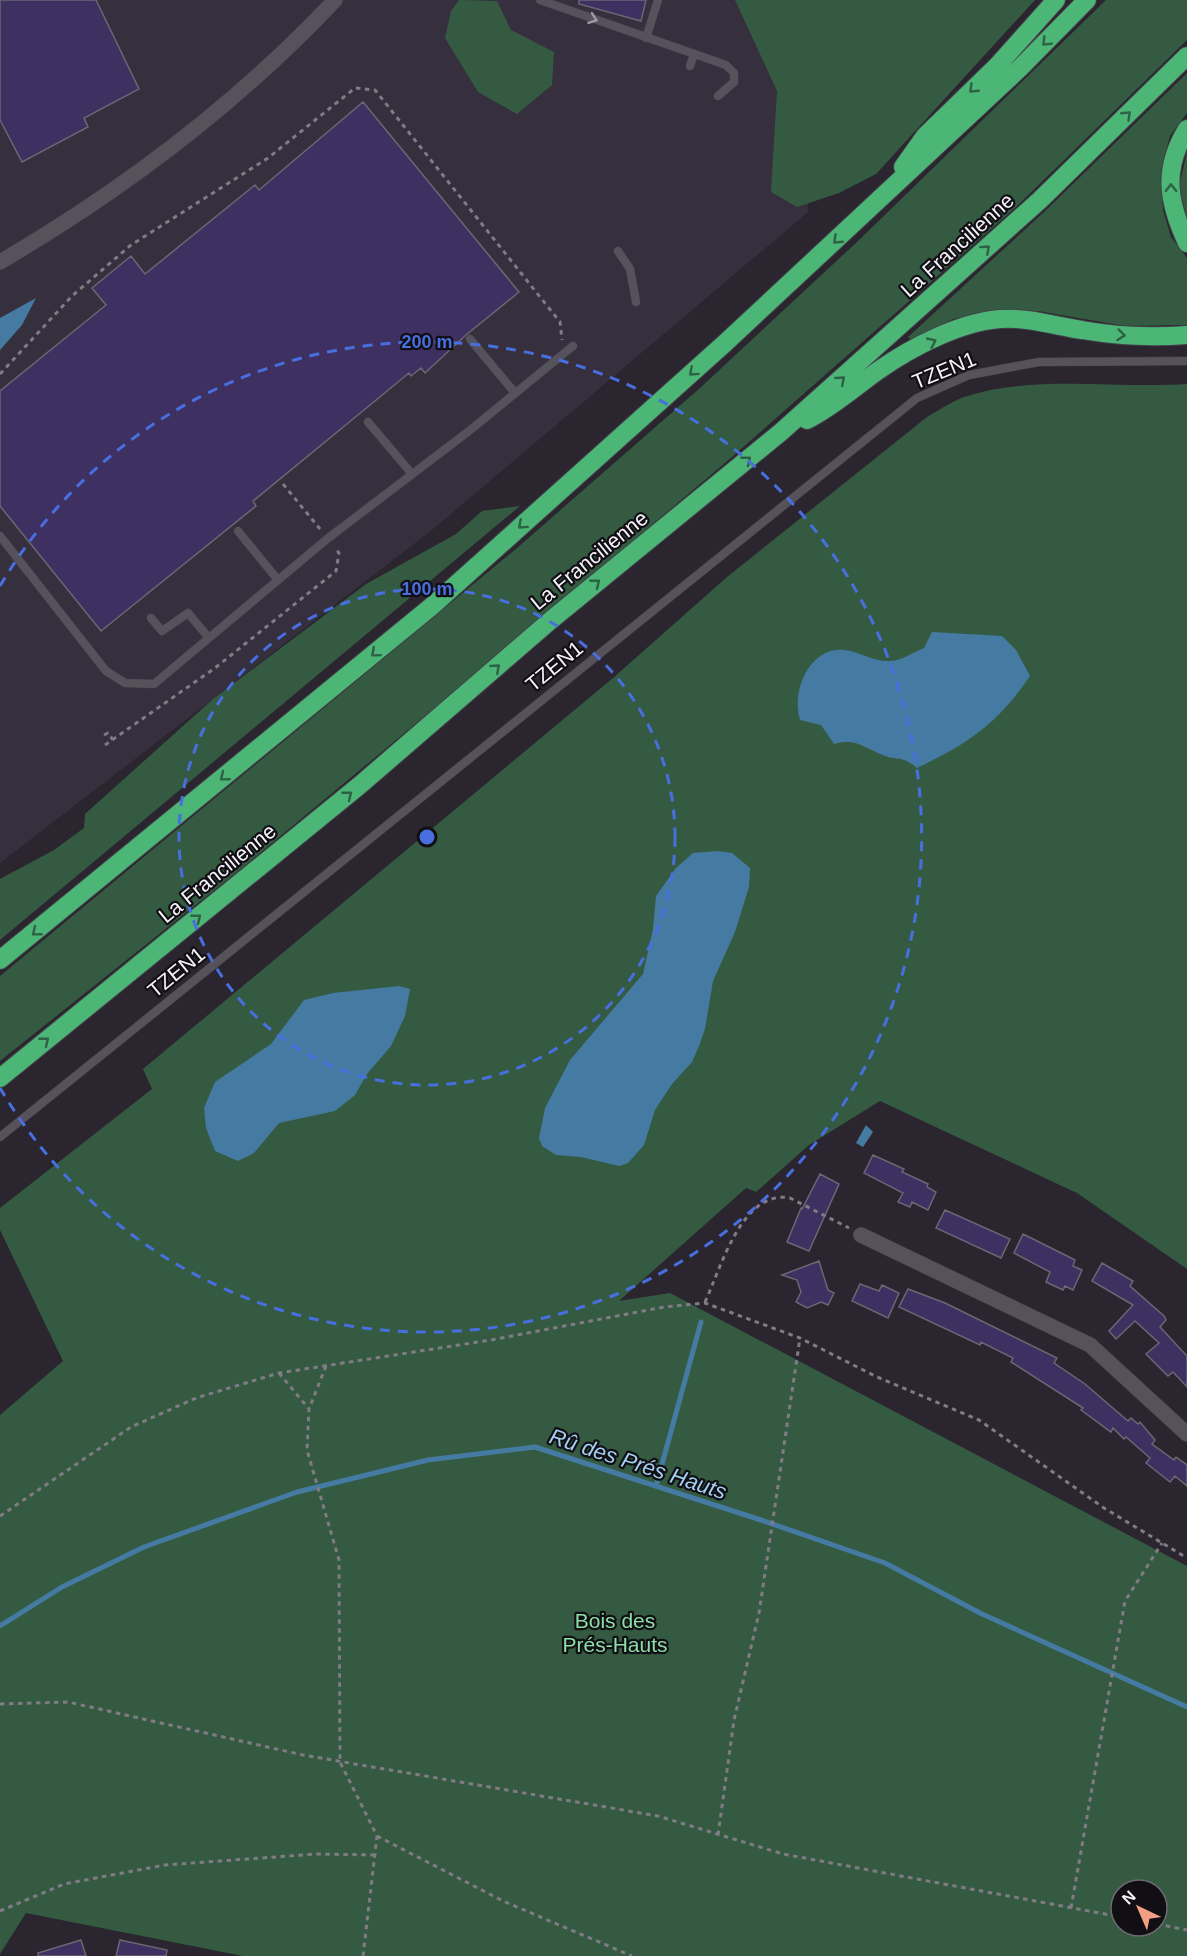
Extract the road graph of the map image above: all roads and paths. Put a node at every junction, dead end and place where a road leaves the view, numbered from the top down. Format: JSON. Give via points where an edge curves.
{"nodes":[{"id":1,"x":335,"y":0,"type":"edge"},
{"id":2,"x":540,"y":0,"type":"edge"},
{"id":3,"x":658,"y":0,"type":"edge"},
{"id":4,"x":1056,"y":0,"type":"edge"},
{"id":5,"x":1087,"y":0,"type":"edge"},
{"id":6,"x":646,"y":38,"type":"junction"},
{"id":7,"x":694,"y":54,"type":"junction"},
{"id":8,"x":1187,"y":56,"type":"edge"},
{"id":9,"x":690,"y":66,"type":"dead end"},
{"id":10,"x":718,"y":96,"type":"dead end"},
{"id":11,"x":1187,"y":129,"type":"edge"},
{"id":12,"x":879,"y":200,"type":"junction"},
{"id":13,"x":1187,"y":243,"type":"edge"},
{"id":14,"x":618,"y":251,"type":"dead end"},
{"id":15,"x":0,"y":262,"type":"edge"},
{"id":16,"x":636,"y":302,"type":"dead end"},
{"id":17,"x":1187,"y":335,"type":"edge"},
{"id":18,"x":470,"y":339,"type":"dead end"},
{"id":19,"x":573,"y":346,"type":"dead end"},
{"id":20,"x":564,"y":354,"type":"junction"},
{"id":21,"x":1187,"y":361,"type":"edge"},
{"id":22,"x":0,"y":374,"type":"edge"},
{"id":23,"x":515,"y":393,"type":"junction"},
{"id":24,"x":368,"y":422,"type":"dead end"},
{"id":25,"x":781,"y":432,"type":"junction"},
{"id":26,"x":412,"y":474,"type":"junction"},
{"id":27,"x":238,"y":531,"type":"dead end"},
{"id":28,"x":0,"y":536,"type":"edge"},
{"id":29,"x":278,"y":580,"type":"junction"},
{"id":30,"x":152,"y":618,"type":"dead end"},
{"id":31,"x":208,"y":638,"type":"junction"},
{"id":32,"x":215,"y":668,"type":"dead end"},
{"id":33,"x":104,"y":735,"type":"dead end"},
{"id":34,"x":113,"y":740,"type":"junction"},
{"id":35,"x":105,"y":746,"type":"dead end"},
{"id":36,"x":0,"y":960,"type":"edge"},
{"id":37,"x":0,"y":1078,"type":"edge"},
{"id":38,"x":0,"y":1137,"type":"edge"},
{"id":39,"x":861,"y":1235,"type":"joint"},
{"id":40,"x":705,"y":1303,"type":"junction"},
{"id":41,"x":800,"y":1338,"type":"junction"},
{"id":42,"x":327,"y":1365,"type":"junction"},
{"id":43,"x":279,"y":1373,"type":"junction"},
{"id":44,"x":309,"y":1408,"type":"junction"},
{"id":45,"x":1187,"y":1434,"type":"edge"},
{"id":46,"x":0,"y":1515,"type":"edge"},
{"id":47,"x":1162,"y":1543,"type":"junction"},
{"id":48,"x":1187,"y":1558,"type":"edge"},
{"id":49,"x":0,"y":1704,"type":"edge"},
{"id":50,"x":340,"y":1762,"type":"junction"},
{"id":51,"x":718,"y":1834,"type":"junction"},
{"id":52,"x":378,"y":1836,"type":"junction"},
{"id":53,"x":376,"y":1855,"type":"junction"},
{"id":54,"x":1071,"y":1908,"type":"junction"},
{"id":55,"x":0,"y":1911,"type":"edge"},
{"id":56,"x":1109,"y":1915,"type":"edge"},
{"id":57,"x":1169,"y":1926,"type":"edge"},
{"id":58,"x":1187,"y":1930,"type":"edge"},
{"id":59,"x":363,"y":1956,"type":"edge"},
{"id":60,"x":632,"y":1956,"type":"edge"}],
"edges":[{"from":1,"to":15,"type":"street","via":[[291,46],[187,137],[101,200]]},
{"from":2,"to":6,"type":"lane","one_way":true},
{"from":3,"to":6,"type":"lane"},
{"from":4,"to":12,"type":"highway","one_way":true,"via":[[997,66],[925,136]]},
{"from":5,"to":12,"type":"highway","one_way":true},
{"from":6,"to":7,"type":"lane"},
{"from":7,"to":9,"type":"lane"},
{"from":7,"to":10,"type":"lane","via":[[726,65],[734,73],[734,82]]},
{"from":25,"to":8,"type":"highway","name":"La Francilienne","one_way":true,"via":[[1040,200]]},
{"from":13,"to":11,"type":"highway","one_way":true,"via":[[1169,192],[1172,166]]},
{"from":12,"to":36,"type":"highway","one_way":true,"via":[[432,606]]},
{"from":14,"to":16,"type":"lane","via":[[630,269]]},
{"from":25,"to":17,"type":"highway","one_way":true,"via":[[821,413],[889,364],[977,324],[1025,319],[1132,336]]},
{"from":18,"to":23,"type":"lane"},
{"from":19,"to":20,"type":"lane"},
{"from":20,"to":22,"type":"path","via":[[560,322],[515,262],[375,90],[355,88],[268,158],[131,245],[72,296]]},
{"from":20,"to":23,"type":"lane"},
{"from":21,"to":38,"type":"lane","name":"TZEN1","via":[[1039,362],[969,375],[917,398]]},
{"from":23,"to":26,"type":"lane"},
{"from":24,"to":26,"type":"lane"},
{"from":37,"to":25,"type":"highway","name":"La Francilienne","one_way":true,"via":[[360,785],[551,620]]},
{"from":26,"to":29,"type":"lane"},
{"from":27,"to":29,"type":"lane"},
{"from":28,"to":31,"type":"lane","via":[[106,671],[125,683],[154,684]]},
{"from":29,"to":31,"type":"lane"},
{"from":30,"to":31,"type":"lane","via":[[162,631],[188,613]]},
{"from":32,"to":34,"type":"path"},
{"from":33,"to":34,"type":"path","via":[[108,733]]},
{"from":34,"to":35,"type":"path"},
{"from":39,"to":40,"type":"path","via":[[790,1198],[780,1196],[763,1201],[743,1222]]},
{"from":39,"to":45,"type":"street","via":[[1090,1345]]},
{"from":40,"to":41,"type":"path"},
{"from":40,"to":42,"type":"path"},
{"from":41,"to":47,"type":"path","via":[[979,1420],[1104,1508]]},
{"from":41,"to":51,"type":"path","via":[[759,1613],[734,1720]]},
{"from":42,"to":43,"type":"path"},
{"from":42,"to":44,"type":"path"},
{"from":43,"to":44,"type":"path"},
{"from":43,"to":46,"type":"path","via":[[196,1398],[131,1427]]},
{"from":44,"to":50,"type":"path","via":[[307,1450],[339,1560]]},
{"from":47,"to":48,"type":"path"},
{"from":47,"to":54,"type":"path","via":[[1125,1601]]},
{"from":49,"to":50,"type":"path","via":[[68,1702]]},
{"from":50,"to":51,"type":"path","via":[[658,1816]]},
{"from":50,"to":52,"type":"path"},
{"from":51,"to":54,"type":"path","via":[[783,1854]]},
{"from":52,"to":53,"type":"path"},
{"from":52,"to":60,"type":"path","via":[[503,1901]]},
{"from":53,"to":55,"type":"path","via":[[316,1854],[165,1865],[64,1884]]},
{"from":53,"to":59,"type":"path"},
{"from":54,"to":56,"type":"path"},
{"from":57,"to":58,"type":"path"}]}
